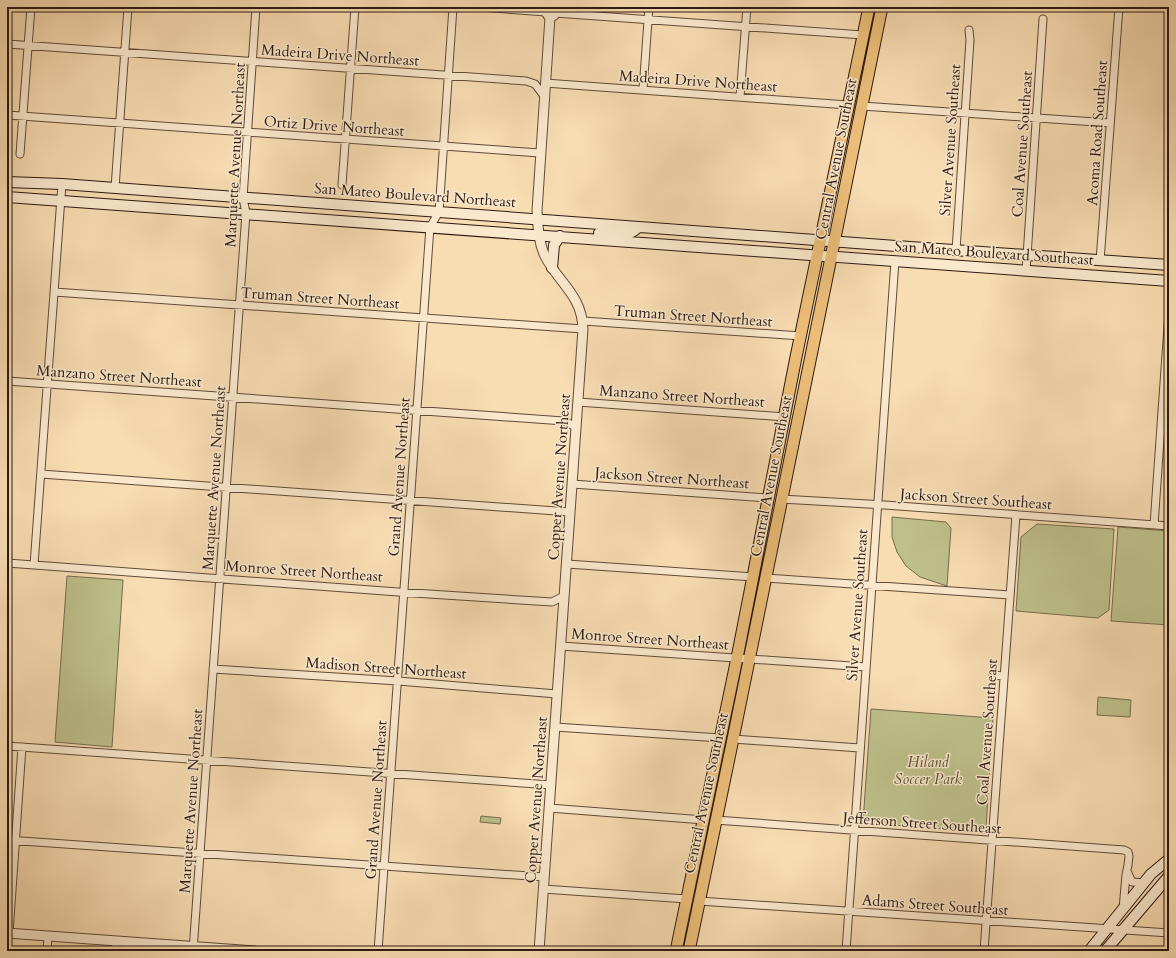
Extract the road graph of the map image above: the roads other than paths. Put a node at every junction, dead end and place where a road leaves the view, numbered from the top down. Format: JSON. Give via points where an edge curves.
{"nodes":[{"id":1,"x":31,"y":7,"type":"edge"},
{"id":2,"x":128,"y":7,"type":"edge"},
{"id":3,"x":256,"y":7,"type":"edge"},
{"id":4,"x":355,"y":7,"type":"edge"},
{"id":5,"x":453,"y":7,"type":"edge"},
{"id":6,"x":480,"y":7,"type":"edge"},
{"id":7,"x":649,"y":7,"type":"edge"},
{"id":8,"x":747,"y":7,"type":"edge"},
{"id":9,"x":869,"y":7,"type":"edge"},
{"id":10,"x":882,"y":7,"type":"edge"},
{"id":11,"x":1119,"y":7,"type":"edge"},
{"id":12,"x":551,"y":11,"type":"edge"},
{"id":13,"x":648,"y":19,"type":"junction"},
{"id":14,"x":1044,"y":19,"type":"dead end"},
{"id":15,"x":746,"y":26,"type":"junction"},
{"id":16,"x":969,"y":30,"type":"dead end"},
{"id":17,"x":863,"y":35,"type":"junction"},
{"id":18,"x":7,"y":44,"type":"edge"},
{"id":19,"x":28,"y":46,"type":"junction"},
{"id":20,"x":124,"y":52,"type":"junction"},
{"id":21,"x":253,"y":62,"type":"junction"},
{"id":22,"x":351,"y":69,"type":"junction"},
{"id":23,"x":449,"y":76,"type":"junction"},
{"id":24,"x":545,"y":83,"type":"junction"},
{"id":25,"x":643,"y":90,"type":"junction"},
{"id":26,"x":544,"y":96,"type":"junction"},
{"id":27,"x":740,"y":97,"type":"junction"},
{"id":28,"x":848,"y":105,"type":"junction"},
{"id":29,"x":862,"y":106,"type":"junction"},
{"id":30,"x":964,"y":112,"type":"junction"},
{"id":31,"x":7,"y":115,"type":"edge"},
{"id":32,"x":23,"y":116,"type":"junction"},
{"id":33,"x":1037,"y":118,"type":"junction"},
{"id":34,"x":1110,"y":123,"type":"junction"},
{"id":35,"x":119,"y":124,"type":"junction"},
{"id":36,"x":248,"y":133,"type":"junction"},
{"id":37,"x":346,"y":139,"type":"junction"},
{"id":38,"x":444,"y":146,"type":"junction"},
{"id":39,"x":540,"y":153,"type":"junction"},
{"id":40,"x":20,"y":154,"type":"dead end"},
{"id":41,"x":7,"y":182,"type":"edge"},
{"id":42,"x":62,"y":184,"type":"junction"},
{"id":43,"x":342,"y":185,"type":"dead end"},
{"id":44,"x":115,"y":188,"type":"junction"},
{"id":45,"x":7,"y":197,"type":"edge"},
{"id":46,"x":243,"y":198,"type":"junction"},
{"id":47,"x":61,"y":200,"type":"junction"},
{"id":48,"x":439,"y":212,"type":"junction"},
{"id":49,"x":246,"y":213,"type":"junction"},
{"id":50,"x":538,"y":219,"type":"junction"},
{"id":51,"x":430,"y":227,"type":"junction"},
{"id":52,"x":638,"y":227,"type":"junction"},
{"id":53,"x":539,"y":235,"type":"junction"},
{"id":54,"x":560,"y":236,"type":"junction"},
{"id":55,"x":580,"y":238,"type":"junction"},
{"id":56,"x":821,"y":240,"type":"junction"},
{"id":57,"x":834,"y":241,"type":"junction"},
{"id":58,"x":956,"y":250,"type":"junction"},
{"id":59,"x":1027,"y":255,"type":"junction"},
{"id":60,"x":818,"y":256,"type":"junction"},
{"id":61,"x":831,"y":257,"type":"junction"},
{"id":62,"x":895,"y":261,"type":"junction"},
{"id":63,"x":1100,"y":261,"type":"junction"},
{"id":64,"x":1169,"y":265,"type":"edge"},
{"id":65,"x":552,"y":268,"type":"junction"},
{"id":66,"x":1026,"y":271,"type":"junction"},
{"id":67,"x":1169,"y":281,"type":"edge"},
{"id":68,"x":54,"y":292,"type":"junction"},
{"id":69,"x":239,"y":305,"type":"junction"},
{"id":70,"x":1169,"y":312,"type":"edge"},
{"id":71,"x":423,"y":318,"type":"junction"},
{"id":72,"x":583,"y":325,"type":"junction"},
{"id":73,"x":800,"y":336,"type":"junction"},
{"id":74,"x":7,"y":381,"type":"edge"},
{"id":75,"x":47,"y":384,"type":"junction"},
{"id":76,"x":233,"y":398,"type":"junction"},
{"id":77,"x":578,"y":402,"type":"junction"},
{"id":78,"x":417,"y":410,"type":"junction"},
{"id":79,"x":577,"y":414,"type":"junction"},
{"id":80,"x":784,"y":416,"type":"junction"},
{"id":81,"x":564,"y":421,"type":"junction"},
{"id":82,"x":576,"y":427,"type":"junction"},
{"id":83,"x":41,"y":474,"type":"junction"},
{"id":84,"x":572,"y":484,"type":"junction"},
{"id":85,"x":227,"y":488,"type":"junction"},
{"id":86,"x":769,"y":498,"type":"junction"},
{"id":87,"x":781,"y":499,"type":"junction"},
{"id":88,"x":410,"y":501,"type":"junction"},
{"id":89,"x":877,"y":504,"type":"junction"},
{"id":90,"x":570,"y":512,"type":"junction"},
{"id":91,"x":1016,"y":515,"type":"junction"},
{"id":92,"x":1154,"y":525,"type":"junction"},
{"id":93,"x":1169,"y":526,"type":"edge"},
{"id":94,"x":7,"y":563,"type":"edge"},
{"id":95,"x":566,"y":564,"type":"junction"},
{"id":96,"x":34,"y":565,"type":"junction"},
{"id":97,"x":754,"y":577,"type":"junction"},
{"id":98,"x":220,"y":578,"type":"junction"},
{"id":99,"x":766,"y":578,"type":"junction"},
{"id":100,"x":872,"y":586,"type":"junction"},
{"id":101,"x":404,"y":592,"type":"junction"},
{"id":102,"x":1010,"y":595,"type":"junction"},
{"id":103,"x":564,"y":596,"type":"junction"},
{"id":104,"x":552,"y":602,"type":"junction"},
{"id":105,"x":563,"y":612,"type":"junction"},
{"id":106,"x":561,"y":646,"type":"junction"},
{"id":107,"x":737,"y":658,"type":"junction"},
{"id":108,"x":749,"y":659,"type":"junction"},
{"id":109,"x":866,"y":667,"type":"junction"},
{"id":110,"x":213,"y":669,"type":"junction"},
{"id":111,"x":993,"y":676,"type":"dead end"},
{"id":112,"x":1004,"y":676,"type":"junction"},
{"id":113,"x":398,"y":681,"type":"junction"},
{"id":114,"x":557,"y":694,"type":"junction"},
{"id":115,"x":555,"y":727,"type":"junction"},
{"id":116,"x":721,"y":738,"type":"junction"},
{"id":117,"x":733,"y":739,"type":"junction"},
{"id":118,"x":7,"y":746,"type":"edge"},
{"id":119,"x":22,"y":747,"type":"junction"},
{"id":120,"x":860,"y":748,"type":"junction"},
{"id":121,"x":207,"y":761,"type":"junction"},
{"id":122,"x":391,"y":774,"type":"junction"},
{"id":123,"x":551,"y":785,"type":"junction"},
{"id":124,"x":549,"y":808,"type":"junction"},
{"id":125,"x":709,"y":820,"type":"junction"},
{"id":126,"x":854,"y":831,"type":"junction"},
{"id":127,"x":7,"y":840,"type":"edge"},
{"id":128,"x":16,"y":840,"type":"junction"},
{"id":129,"x":992,"y":841,"type":"junction"},
{"id":130,"x":199,"y":853,"type":"junction"},
{"id":131,"x":1169,"y":859,"type":"edge"},
{"id":132,"x":384,"y":866,"type":"junction"},
{"id":133,"x":1127,"y":871,"type":"junction"},
{"id":134,"x":1169,"y":876,"type":"edge"},
{"id":135,"x":544,"y":877,"type":"junction"},
{"id":136,"x":1144,"y":883,"type":"junction"},
{"id":137,"x":544,"y":889,"type":"junction"},
{"id":138,"x":687,"y":900,"type":"junction"},
{"id":139,"x":699,"y":901,"type":"junction"},
{"id":140,"x":1123,"y":909,"type":"junction"},
{"id":141,"x":848,"y":911,"type":"junction"},
{"id":142,"x":987,"y":922,"type":"junction"},
{"id":143,"x":1107,"y":929,"type":"junction"},
{"id":144,"x":1122,"y":930,"type":"junction"},
{"id":145,"x":8,"y":933,"type":"edge"},
{"id":146,"x":1169,"y":933,"type":"edge"},
{"id":147,"x":48,"y":937,"type":"junction"},
{"id":148,"x":116,"y":941,"type":"junction"},
{"id":149,"x":193,"y":949,"type":"edge"},
{"id":150,"x":47,"y":951,"type":"edge"},
{"id":151,"x":115,"y":951,"type":"edge"},
{"id":152,"x":255,"y":951,"type":"edge"},
{"id":153,"x":378,"y":951,"type":"edge"},
{"id":154,"x":539,"y":951,"type":"edge"},
{"id":155,"x":676,"y":951,"type":"edge"},
{"id":156,"x":689,"y":951,"type":"edge"},
{"id":157,"x":846,"y":951,"type":"edge"},
{"id":158,"x":984,"y":951,"type":"edge"},
{"id":159,"x":1089,"y":951,"type":"edge"},
{"id":160,"x":1105,"y":951,"type":"edge"}],
"edges":[{"from":1,"to":19,"type":"street"},
{"from":2,"to":20,"type":"street"},
{"from":3,"to":21,"type":"street","name":"Marquette Avenue Northeast"},
{"from":4,"to":22,"type":"street"},
{"from":5,"to":23,"type":"street","name":"Grand Avenue Northeast"},
{"from":6,"to":12,"type":"street"},
{"from":7,"to":13,"type":"street"},
{"from":8,"to":15,"type":"street"},
{"from":9,"to":17,"type":"main road"},
{"from":10,"to":29,"type":"main road","name":"Central Avenue Southeast"},
{"from":11,"to":34,"type":"street","name":"Acoma Road Southeast"},
{"from":12,"to":13,"type":"street"},
{"from":12,"to":24,"type":"street","name":"Copper Avenue Northeast"},
{"from":13,"to":15,"type":"street"},
{"from":13,"to":25,"type":"street"},
{"from":14,"to":33,"type":"street","name":"Coal Avenue Southeast"},
{"from":15,"to":17,"type":"street"},
{"from":15,"to":27,"type":"street"},
{"from":16,"to":30,"type":"street","name":"Silver Avenue Southeast"},
{"from":17,"to":28,"type":"main road"},
{"from":18,"to":19,"type":"street","name":"Madeira Drive Northeast"},
{"from":19,"to":20,"type":"street","name":"Madeira Drive Northeast"},
{"from":19,"to":32,"type":"street"},
{"from":20,"to":21,"type":"street","name":"Madeira Drive Northeast"},
{"from":20,"to":35,"type":"street"},
{"from":21,"to":22,"type":"street","name":"Madeira Drive Northeast"},
{"from":21,"to":36,"type":"street","name":"Marquette Avenue Northeast"},
{"from":22,"to":23,"type":"street","name":"Madeira Drive Northeast"},
{"from":22,"to":37,"type":"street"},
{"from":23,"to":26,"type":"street","name":"Madeira Drive Northeast","via":[[526,81],[537,86]]},
{"from":23,"to":38,"type":"street","name":"Grand Avenue Northeast"},
{"from":24,"to":25,"type":"street","name":"Madeira Drive Northeast"},
{"from":24,"to":26,"type":"street","name":"Copper Avenue Northeast"},
{"from":25,"to":27,"type":"street","name":"Madeira Drive Northeast"},
{"from":26,"to":39,"type":"street","name":"Copper Avenue Northeast"},
{"from":27,"to":28,"type":"street","name":"Madeira Drive Northeast"},
{"from":28,"to":56,"type":"main road"},
{"from":29,"to":30,"type":"street"},
{"from":29,"to":57,"type":"main road","name":"Central Avenue Southeast"},
{"from":30,"to":33,"type":"street"},
{"from":30,"to":58,"type":"street","name":"Silver Avenue Southeast"},
{"from":31,"to":32,"type":"street","name":"Ortiz Drive Northeast"},
{"from":32,"to":35,"type":"street","name":"Ortiz Drive Northeast"},
{"from":32,"to":40,"type":"street"},
{"from":33,"to":34,"type":"street"},
{"from":33,"to":59,"type":"street","name":"Coal Avenue Southeast"},
{"from":34,"to":63,"type":"street","name":"Acoma Road Southeast"},
{"from":35,"to":36,"type":"street","name":"Ortiz Drive Northeast"},
{"from":35,"to":44,"type":"street"},
{"from":36,"to":37,"type":"street","name":"Ortiz Drive Northeast"},
{"from":36,"to":46,"type":"street","name":"Marquette Avenue Northeast"},
{"from":37,"to":38,"type":"street","name":"Ortiz Drive Northeast"},
{"from":37,"to":43,"type":"street"},
{"from":38,"to":39,"type":"street","name":"Ortiz Drive Northeast"},
{"from":38,"to":48,"type":"street","name":"Grand Avenue Northeast"},
{"from":39,"to":50,"type":"street","name":"Copper Avenue Northeast"},
{"from":41,"to":42,"type":"main road","name":"San Mateo Boulevard Northeast"},
{"from":42,"to":44,"type":"main road","name":"San Mateo Boulevard Northeast"},
{"from":42,"to":47,"type":"street"},
{"from":44,"to":46,"type":"main road","name":"San Mateo Boulevard Northeast"},
{"from":45,"to":47,"type":"main road","name":"San Mateo Boulevard Northeast"},
{"from":46,"to":48,"type":"main road","name":"San Mateo Boulevard Northeast"},
{"from":46,"to":49,"type":"street","name":"Marquette Avenue Northeast"},
{"from":47,"to":49,"type":"main road","name":"San Mateo Boulevard Northeast"},
{"from":47,"to":68,"type":"street"},
{"from":48,"to":50,"type":"main road","name":"San Mateo Boulevard Northeast"},
{"from":48,"to":51,"type":"street","name":"Grand Avenue Northeast"},
{"from":49,"to":51,"type":"main road","name":"San Mateo Boulevard Northeast"},
{"from":49,"to":69,"type":"street","name":"Marquette Avenue Northeast"},
{"from":50,"to":52,"type":"main road","name":"San Mateo Boulevard Northeast"},
{"from":50,"to":53,"type":"street","name":"Copper Avenue Northeast"},
{"from":51,"to":53,"type":"main road","name":"San Mateo Boulevard Northeast"},
{"from":51,"to":71,"type":"street","name":"Grand Avenue Northeast"},
{"from":52,"to":55,"type":"main road","via":[[632,233],[587,234]]},
{"from":52,"to":56,"type":"main road","name":"San Mateo Boulevard Northeast"},
{"from":53,"to":54,"type":"main road","name":"San Mateo Boulevard Northeast"},
{"from":53,"to":65,"type":"street","name":"Copper Avenue Northeast"},
{"from":54,"to":55,"type":"main road","name":"San Mateo Boulevard Northeast"},
{"from":54,"to":65,"type":"main road","via":[[554,245]]},
{"from":55,"to":60,"type":"main road","name":"San Mateo Boulevard Northeast"},
{"from":56,"to":57,"type":"main road","name":"San Mateo Boulevard Southeast"},
{"from":56,"to":60,"type":"main road"},
{"from":57,"to":58,"type":"main road","name":"San Mateo Boulevard Southeast"},
{"from":57,"to":61,"type":"main road","name":"Central Avenue Southeast"},
{"from":58,"to":59,"type":"main road","name":"San Mateo Boulevard Southeast"},
{"from":59,"to":63,"type":"main road","name":"San Mateo Boulevard Southeast"},
{"from":59,"to":66,"type":"street","name":"Coal Avenue Southeast"},
{"from":60,"to":61,"type":"main road","name":"San Mateo Boulevard Southeast"},
{"from":60,"to":73,"type":"main road"},
{"from":61,"to":62,"type":"main road","name":"San Mateo Boulevard Southeast"},
{"from":61,"to":87,"type":"main road","name":"Central Avenue Southeast"},
{"from":62,"to":66,"type":"main road","name":"San Mateo Boulevard Southeast"},
{"from":62,"to":89,"type":"street","name":"Silver Avenue Southeast"},
{"from":63,"to":64,"type":"main road","name":"San Mateo Boulevard Southeast"},
{"from":65,"to":72,"type":"street","name":"Copper Avenue Northeast","via":[[574,297],[580,309]]},
{"from":66,"to":67,"type":"main road","name":"San Mateo Boulevard Southeast"},
{"from":68,"to":69,"type":"street","name":"Truman Street Northeast"},
{"from":68,"to":75,"type":"street"},
{"from":69,"to":71,"type":"street","name":"Truman Street Northeast"},
{"from":69,"to":76,"type":"street","name":"Marquette Avenue Northeast"},
{"from":70,"to":92,"type":"street"},
{"from":71,"to":72,"type":"street","name":"Truman Street Northeast"},
{"from":71,"to":78,"type":"street","name":"Grand Avenue Northeast"},
{"from":72,"to":73,"type":"street","name":"Truman Street Northeast"},
{"from":72,"to":77,"type":"street","name":"Copper Avenue Northeast"},
{"from":73,"to":80,"type":"main road"},
{"from":74,"to":75,"type":"street","name":"Manzano Street Northeast"},
{"from":75,"to":76,"type":"street","name":"Manzano Street Northeast"},
{"from":75,"to":83,"type":"street"},
{"from":76,"to":78,"type":"street","name":"Manzano Street Northeast"},
{"from":76,"to":85,"type":"street","name":"Marquette Avenue Northeast"},
{"from":77,"to":79,"type":"street","name":"Copper Avenue Northeast"},
{"from":77,"to":80,"type":"street","name":"Manzano Street Northeast"},
{"from":78,"to":81,"type":"street","name":"Manzano Street Northeast"},
{"from":78,"to":88,"type":"street","name":"Grand Avenue Northeast"},
{"from":79,"to":81,"type":"street"},
{"from":79,"to":82,"type":"street","name":"Copper Avenue Northeast"},
{"from":80,"to":86,"type":"main road"},
{"from":81,"to":82,"type":"street","name":"Manzano Street Northeast"},
{"from":82,"to":84,"type":"street","name":"Copper Avenue Northeast"},
{"from":83,"to":85,"type":"street"},
{"from":83,"to":96,"type":"street"},
{"from":84,"to":86,"type":"street","name":"Jackson Street Northeast"},
{"from":84,"to":90,"type":"street","name":"Copper Avenue Northeast"},
{"from":85,"to":88,"type":"street"},
{"from":85,"to":98,"type":"street","name":"Marquette Avenue Northeast"},
{"from":86,"to":97,"type":"main road"},
{"from":87,"to":89,"type":"street","name":"Jackson Street Southeast"},
{"from":87,"to":99,"type":"main road","name":"Central Avenue Southeast"},
{"from":88,"to":90,"type":"street"},
{"from":88,"to":101,"type":"street","name":"Grand Avenue Northeast"},
{"from":89,"to":91,"type":"street","name":"Jackson Street Southeast"},
{"from":89,"to":100,"type":"street","name":"Silver Avenue Southeast"},
{"from":90,"to":95,"type":"street","name":"Copper Avenue Northeast"},
{"from":91,"to":92,"type":"street","name":"Jackson Street Southeast"},
{"from":91,"to":102,"type":"street","name":"Coal Avenue Southeast"},
{"from":92,"to":93,"type":"street","name":"Jackson Street Southeast"},
{"from":94,"to":96,"type":"street","name":"Monroe Street Northeast"},
{"from":95,"to":97,"type":"street"},
{"from":95,"to":103,"type":"street","name":"Copper Avenue Northeast"},
{"from":96,"to":98,"type":"street","name":"Monroe Street Northeast"},
{"from":97,"to":107,"type":"main road"},
{"from":98,"to":101,"type":"street","name":"Monroe Street Northeast"},
{"from":98,"to":110,"type":"street","name":"Marquette Avenue Northeast"},
{"from":99,"to":100,"type":"street"},
{"from":99,"to":108,"type":"main road","name":"Central Avenue Southeast"},
{"from":100,"to":102,"type":"street"},
{"from":100,"to":109,"type":"street","name":"Silver Avenue Southeast"},
{"from":101,"to":104,"type":"street","name":"Monroe Street Northeast"},
{"from":101,"to":113,"type":"street","name":"Grand Avenue Northeast"},
{"from":102,"to":112,"type":"street","name":"Coal Avenue Southeast"},
{"from":103,"to":104,"type":"street"},
{"from":103,"to":105,"type":"street","name":"Copper Avenue Northeast"},
{"from":104,"to":105,"type":"street","name":"Monroe Street Northeast"},
{"from":105,"to":106,"type":"street","name":"Copper Avenue Northeast"},
{"from":106,"to":107,"type":"street","name":"Monroe Street Northeast"},
{"from":106,"to":114,"type":"street","name":"Copper Avenue Northeast"},
{"from":107,"to":108,"type":"street","name":"Monroe Street Northeast"},
{"from":107,"to":116,"type":"main road"},
{"from":108,"to":109,"type":"street","name":"Monroe Street Northeast"},
{"from":108,"to":117,"type":"main road","name":"Central Avenue Southeast"},
{"from":109,"to":120,"type":"street","name":"Silver Avenue Southeast"},
{"from":110,"to":113,"type":"street","name":"Madison Street Northeast"},
{"from":110,"to":121,"type":"street","name":"Marquette Avenue Northeast"},
{"from":111,"to":112,"type":"street"},
{"from":112,"to":129,"type":"street","name":"Coal Avenue Southeast"},
{"from":113,"to":114,"type":"street","name":"Madison Street Northeast"},
{"from":113,"to":122,"type":"street","name":"Grand Avenue Northeast"},
{"from":114,"to":115,"type":"street","name":"Copper Avenue Northeast"},
{"from":115,"to":116,"type":"street"},
{"from":115,"to":123,"type":"street","name":"Copper Avenue Northeast"},
{"from":116,"to":125,"type":"main road"},
{"from":117,"to":120,"type":"street"},
{"from":117,"to":125,"type":"main road","name":"Central Avenue Southeast"},
{"from":118,"to":119,"type":"street"},
{"from":119,"to":121,"type":"street"},
{"from":119,"to":128,"type":"street"},
{"from":120,"to":126,"type":"street","name":"Silver Avenue Southeast"},
{"from":121,"to":122,"type":"street"},
{"from":121,"to":130,"type":"street","name":"Marquette Avenue Northeast"},
{"from":122,"to":123,"type":"street"},
{"from":122,"to":132,"type":"street","name":"Grand Avenue Northeast"},
{"from":123,"to":124,"type":"street","name":"Copper Avenue Northeast"},
{"from":124,"to":125,"type":"street","name":"Jefferson Street Southeast"},
{"from":124,"to":135,"type":"street","name":"Copper Avenue Northeast"},
{"from":125,"to":126,"type":"street","name":"Jefferson Street Southeast"},
{"from":125,"to":138,"type":"main road"},
{"from":125,"to":139,"type":"main road","name":"Central Avenue Southeast"},
{"from":126,"to":129,"type":"street","name":"Jefferson Street Southeast"},
{"from":126,"to":141,"type":"street","name":"Silver Avenue Southeast"},
{"from":127,"to":128,"type":"street"},
{"from":128,"to":130,"type":"street"},
{"from":128,"to":145,"type":"street"},
{"from":129,"to":133,"type":"street","name":"Jefferson Street Southeast","via":[[1124,850],[1129,856]]},
{"from":129,"to":142,"type":"street","name":"Coal Avenue Southeast"},
{"from":130,"to":132,"type":"street"},
{"from":130,"to":149,"type":"street","name":"Marquette Avenue Northeast"},
{"from":131,"to":136,"type":"main road"},
{"from":132,"to":135,"type":"street"},
{"from":132,"to":153,"type":"street","name":"Grand Avenue Northeast"},
{"from":133,"to":136,"type":"street","via":[[1132,882]]},
{"from":133,"to":140,"type":"street"},
{"from":134,"to":144,"type":"main road"},
{"from":135,"to":137,"type":"street","name":"Copper Avenue Northeast"},
{"from":136,"to":140,"type":"main road"},
{"from":137,"to":138,"type":"street"},
{"from":137,"to":154,"type":"street","name":"Copper Avenue Northeast"},
{"from":138,"to":155,"type":"main road"},
{"from":139,"to":141,"type":"street","name":"Adams Street Southeast"},
{"from":139,"to":156,"type":"main road","name":"Central Avenue Southeast"},
{"from":140,"to":143,"type":"main road"},
{"from":141,"to":142,"type":"street","name":"Adams Street Southeast"},
{"from":141,"to":157,"type":"street","name":"Silver Avenue Southeast"},
{"from":142,"to":143,"type":"street","name":"Adams Street Southeast"},
{"from":142,"to":158,"type":"street","name":"Coal Avenue Southeast"},
{"from":143,"to":144,"type":"street","name":"Adams Street Southeast"},
{"from":143,"to":159,"type":"main road"},
{"from":144,"to":146,"type":"street","name":"Adams Street Southeast"},
{"from":144,"to":160,"type":"main road"},
{"from":145,"to":147,"type":"street"},
{"from":147,"to":148,"type":"street"},
{"from":147,"to":150,"type":"street"},
{"from":148,"to":149,"type":"street"},
{"from":148,"to":151,"type":"street"},
{"from":149,"to":152,"type":"street"}]}
